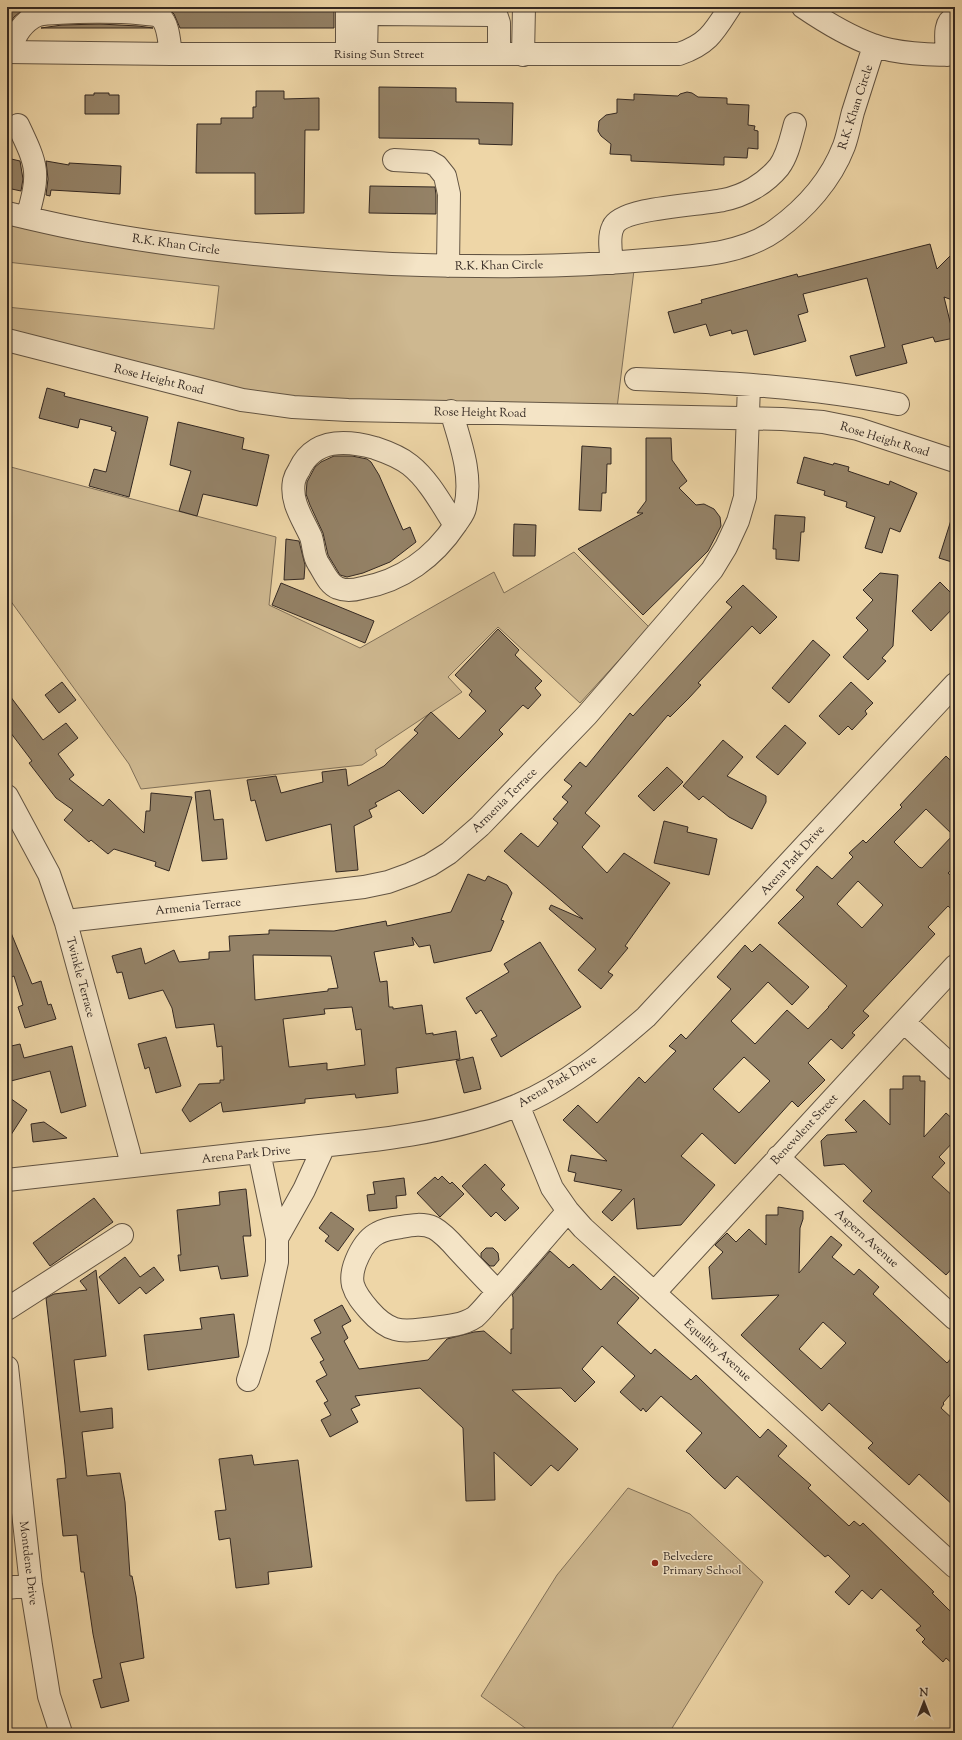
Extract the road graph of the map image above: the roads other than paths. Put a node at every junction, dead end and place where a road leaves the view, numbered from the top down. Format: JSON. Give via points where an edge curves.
{"nodes":[{"id":1,"x":347,"y":7,"type":"edge"},
{"id":2,"x":524,"y":7,"type":"edge"},
{"id":3,"x":730,"y":7,"type":"edge"},
{"id":4,"x":803,"y":7,"type":"edge"},
{"id":5,"x":373,"y":11,"type":"edge"},
{"id":6,"x":955,"y":17,"type":"edge"},
{"id":7,"x":874,"y":46,"type":"junction"},
{"id":8,"x":7,"y":52,"type":"edge"},
{"id":9,"x":171,"y":54,"type":"junction"},
{"id":10,"x":357,"y":54,"type":"junction"},
{"id":11,"x":499,"y":54,"type":"junction"},
{"id":12,"x":951,"y":54,"type":"edge"},
{"id":13,"x":523,"y":55,"type":"junction"},
{"id":14,"x":795,"y":124,"type":"dead end"},
{"id":15,"x":18,"y":125,"type":"dead end"},
{"id":16,"x":394,"y":160,"type":"dead end"},
{"id":17,"x":17,"y":216,"type":"edge"},
{"id":18,"x":612,"y":263,"type":"junction"},
{"id":19,"x":448,"y":266,"type":"junction"},
{"id":20,"x":7,"y":340,"type":"edge"},
{"id":21,"x":636,"y":379,"type":"dead end"},
{"id":22,"x":749,"y":385,"type":"junction"},
{"id":23,"x":898,"y":404,"type":"dead end"},
{"id":24,"x":451,"y":411,"type":"junction"},
{"id":25,"x":748,"y":418,"type":"junction"},
{"id":26,"x":955,"y":461,"type":"edge"},
{"id":27,"x":455,"y":525,"type":"junction"},
{"id":28,"x":955,"y":684,"type":"edge"},
{"id":29,"x":7,"y":796,"type":"edge"},
{"id":30,"x":66,"y":923,"type":"junction"},
{"id":31,"x":955,"y":966,"type":"edge"},
{"id":32,"x":904,"y":1022,"type":"junction"},
{"id":33,"x":955,"y":1069,"type":"edge"},
{"id":34,"x":518,"y":1105,"type":"junction"},
{"id":35,"x":324,"y":1146,"type":"junction"},
{"id":36,"x":259,"y":1152,"type":"junction"},
{"id":37,"x":778,"y":1157,"type":"junction"},
{"id":38,"x":131,"y":1166,"type":"junction"},
{"id":39,"x":7,"y":1180,"type":"edge"},
{"id":40,"x":568,"y":1211,"type":"junction"},
{"id":41,"x":122,"y":1235,"type":"dead end"},
{"id":42,"x":277,"y":1238,"type":"junction"},
{"id":43,"x":498,"y":1292,"type":"junction"},
{"id":44,"x":655,"y":1292,"type":"junction"},
{"id":45,"x":7,"y":1309,"type":"edge"},
{"id":46,"x":955,"y":1319,"type":"edge"},
{"id":47,"x":7,"y":1367,"type":"edge"},
{"id":48,"x":248,"y":1380,"type":"dead end"},
{"id":49,"x":955,"y":1567,"type":"edge"},
{"id":50,"x":31,"y":1585,"type":"junction"},
{"id":51,"x":7,"y":1588,"type":"edge"},
{"id":52,"x":61,"y":1733,"type":"edge"}],
"edges":[{"from":1,"to":10,"type":"street"},
{"from":2,"to":13,"type":"street"},
{"from":3,"to":13,"type":"street","name":"Rising Sun Street","via":[[713,34],[693,49],[679,54]]},
{"from":4,"to":7,"type":"street","via":[[847,34]]},
{"from":5,"to":10,"type":"street"},
{"from":5,"to":11,"type":"street","via":[[497,17]]},
{"from":6,"to":12,"type":"street","via":[[947,25]]},
{"from":7,"to":12,"type":"street","via":[[910,52]]},
{"from":7,"to":18,"type":"street","name":"R.K. Khan Circle","via":[[844,146],[822,184],[796,215],[773,232],[750,244],[717,252]]},
{"from":8,"to":9,"type":"street","name":"Rising Sun Street"},
{"from":8,"to":9,"type":"street","via":[[20,28],[39,15],[124,12],[158,15],[166,26]]},
{"from":9,"to":10,"type":"street","name":"Rising Sun Street"},
{"from":10,"to":11,"type":"street","name":"Rising Sun Street"},
{"from":11,"to":13,"type":"street","name":"Rising Sun Street"},
{"from":14,"to":18,"type":"street","via":[[780,166],[748,192],[724,200],[646,211],[618,220],[611,233]]},
{"from":15,"to":17,"type":"street","via":[[36,167],[36,180]]},
{"from":16,"to":19,"type":"street","via":[[430,162],[445,176],[449,194]]},
{"from":17,"to":19,"type":"street","name":"R.K. Khan Circle","via":[[95,232],[263,256]]},
{"from":18,"to":19,"type":"street","name":"R.K. Khan Circle"},
{"from":20,"to":24,"type":"street","name":"Rose Height Road","via":[[242,400],[340,410]]},
{"from":21,"to":22,"type":"street"},
{"from":22,"to":23,"type":"street","via":[[853,395]]},
{"from":22,"to":25,"type":"street","name":"Armenia Terrace"},
{"from":24,"to":25,"type":"street","name":"Rose Height Road"},
{"from":24,"to":27,"type":"street","via":[[465,460],[467,478],[465,510]]},
{"from":25,"to":26,"type":"street","name":"Rose Height Road","via":[[830,423],[858,429]]},
{"from":25,"to":30,"type":"street","name":"Armenia Terrace","via":[[745,497],[726,548],[712,570],[587,714],[480,826],[449,853],[410,874],[364,887]]},
{"from":27,"to":27,"type":"street","via":[[434,552],[405,573],[376,586],[355,590],[339,589],[329,583],[315,559],[312,540],[297,511],[294,479],[302,462],[319,448],[342,442],[367,446],[397,456],[410,465],[423,477]]},
{"from":28,"to":34,"type":"street","name":"Arena Park Drive","via":[[646,1017],[582,1068]]},
{"from":29,"to":30,"type":"street","name":"Twinkle Terrace","via":[[49,874]]},
{"from":30,"to":38,"type":"street","name":"Twinkle Terrace"},
{"from":31,"to":32,"type":"street","name":"Benevolent Street"},
{"from":32,"to":33,"type":"street"},
{"from":32,"to":37,"type":"street","name":"Benevolent Street"},
{"from":34,"to":35,"type":"street","name":"Arena Park Drive","via":[[456,1126]]},
{"from":34,"to":40,"type":"street","name":"Equality Avenue","via":[[552,1188]]},
{"from":35,"to":36,"type":"street","name":"Arena Park Drive"},
{"from":35,"to":42,"type":"street","via":[[304,1190]]},
{"from":36,"to":38,"type":"street","name":"Arena Park Drive"},
{"from":36,"to":42,"type":"street"},
{"from":37,"to":44,"type":"street","name":"Benevolent Street"},
{"from":37,"to":46,"type":"street","name":"Aspern Avenue"},
{"from":38,"to":39,"type":"street","name":"Arena Park Drive"},
{"from":40,"to":43,"type":"street"},
{"from":40,"to":44,"type":"street","name":"Equality Avenue","via":[[583,1228]]},
{"from":41,"to":45,"type":"street"},
{"from":42,"to":48,"type":"street","via":[[277,1262],[258,1348]]},
{"from":43,"to":43,"type":"street","via":[[475,1317],[465,1322],[403,1331],[388,1327],[361,1301],[356,1292],[353,1266],[369,1240],[376,1234],[388,1229],[417,1224],[427,1225],[445,1236]]},
{"from":44,"to":49,"type":"street","name":"Equality Avenue"},
{"from":47,"to":50,"type":"street","name":"Montdene Drive"},
{"from":50,"to":51,"type":"street"},
{"from":50,"to":52,"type":"street","name":"Montdene Drive","via":[[49,1696]]}]}
